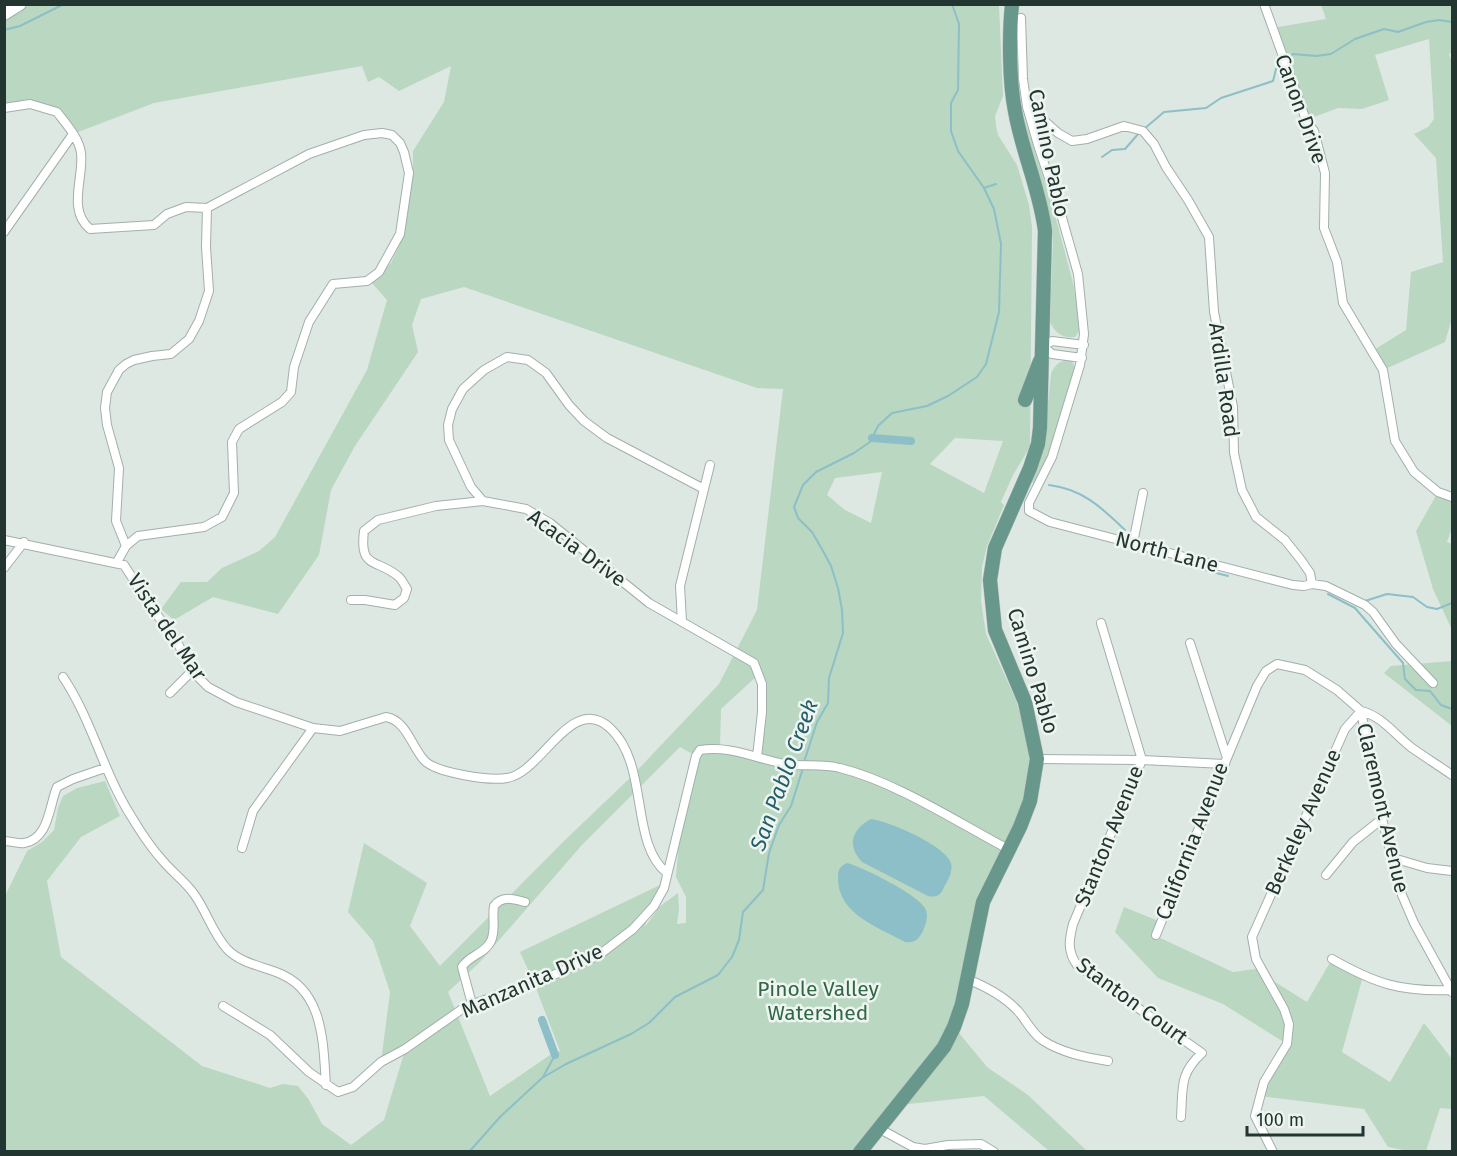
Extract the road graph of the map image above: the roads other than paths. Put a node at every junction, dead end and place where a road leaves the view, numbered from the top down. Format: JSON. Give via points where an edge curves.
{"nodes":[{"id":1,"x":20,"y":4,"type":"edge"},
{"id":2,"x":1012,"y":4,"type":"edge"},
{"id":3,"x":1264,"y":4,"type":"edge"},
{"id":4,"x":4,"y":14,"type":"edge"},
{"id":5,"x":1021,"y":18,"type":"dead end"},
{"id":6,"x":4,"y":108,"type":"edge"},
{"id":7,"x":1030,"y":119,"type":"junction"},
{"id":8,"x":73,"y":134,"type":"junction"},
{"id":9,"x":207,"y":208,"type":"junction"},
{"id":10,"x":4,"y":232,"type":"edge"},
{"id":11,"x":1084,"y":345,"type":"junction"},
{"id":12,"x":1043,"y":351,"type":"junction"},
{"id":13,"x":1082,"y":358,"type":"junction"},
{"id":14,"x":1025,"y":400,"type":"dead end"},
{"id":15,"x":710,"y":465,"type":"dead end"},
{"id":16,"x":704,"y":489,"type":"junction"},
{"id":17,"x":1143,"y":493,"type":"dead end"},
{"id":18,"x":1452,"y":497,"type":"edge"},
{"id":19,"x":483,"y":501,"type":"junction"},
{"id":20,"x":1028,"y":507,"type":"joint"},
{"id":21,"x":4,"y":540,"type":"edge"},
{"id":22,"x":24,"y":542,"type":"junction"},
{"id":23,"x":1133,"y":543,"type":"junction"},
{"id":24,"x":126,"y":546,"type":"junction"},
{"id":25,"x":117,"y":562,"type":"junction"},
{"id":26,"x":4,"y":568,"type":"edge"},
{"id":27,"x":1312,"y":584,"type":"junction"},
{"id":28,"x":351,"y":600,"type":"dead end"},
{"id":29,"x":682,"y":621,"type":"junction"},
{"id":30,"x":1101,"y":623,"type":"dead end"},
{"id":31,"x":1190,"y":643,"type":"dead end"},
{"id":32,"x":192,"y":671,"type":"junction"},
{"id":33,"x":63,"y":677,"type":"dead end"},
{"id":34,"x":1433,"y":683,"type":"dead end"},
{"id":35,"x":170,"y":693,"type":"dead end"},
{"id":36,"x":1361,"y":711,"type":"junction"},
{"id":37,"x":313,"y":728,"type":"junction"},
{"id":38,"x":757,"y":757,"type":"junction"},
{"id":39,"x":1037,"y":759,"type":"junction"},
{"id":40,"x":1142,"y":760,"type":"junction"},
{"id":41,"x":1226,"y":761,"type":"junction"},
{"id":42,"x":105,"y":768,"type":"junction"},
{"id":43,"x":1452,"y":775,"type":"edge"},
{"id":44,"x":1383,"y":819,"type":"junction"},
{"id":45,"x":4,"y":840,"type":"edge"},
{"id":46,"x":242,"y":848,"type":"dead end"},
{"id":47,"x":1008,"y":849,"type":"junction"},
{"id":48,"x":1393,"y":858,"type":"junction"},
{"id":49,"x":1452,"y":871,"type":"edge"},
{"id":50,"x":667,"y":873,"type":"junction"},
{"id":51,"x":1326,"y":875,"type":"dead end"},
{"id":52,"x":525,"y":902,"type":"dead end"},
{"id":53,"x":1156,"y":935,"type":"dead end"},
{"id":54,"x":1068,"y":945,"type":"joint"},
{"id":55,"x":1332,"y":959,"type":"dead end"},
{"id":56,"x":968,"y":979,"type":"junction"},
{"id":57,"x":1452,"y":991,"type":"edge"},
{"id":58,"x":472,"y":1004,"type":"junction"},
{"id":59,"x":223,"y":1006,"type":"dead end"},
{"id":60,"x":1108,"y":1061,"type":"dead end"},
{"id":61,"x":326,"y":1085,"type":"junction"},
{"id":62,"x":1181,"y":1117,"type":"dead end"},
{"id":63,"x":880,"y":1129,"type":"junction"},
{"id":64,"x":860,"y":1152,"type":"edge"},
{"id":65,"x":994,"y":1152,"type":"edge"},
{"id":66,"x":1273,"y":1152,"type":"edge"}],
"edges":[{"from":1,"to":4,"type":"street"},
{"from":2,"to":12,"type":"main road","name":"Camino Pablo","via":[[1014,109],[1045,231]]},
{"from":3,"to":18,"type":"street","name":"Canon Drive","via":[[1306,120],[1314,132],[1325,173],[1324,228],[1337,261],[1343,303],[1383,370],[1395,441],[1414,472],[1438,492]]},
{"from":5,"to":7,"type":"street","name":"Camino Pablo","via":[[1023,79]]},
{"from":6,"to":8,"type":"street","via":[[30,105],[57,112]]},
{"from":7,"to":11,"type":"street","name":"Camino Pablo","via":[[1078,274]]},
{"from":7,"to":27,"type":"street","name":"Ardilla Road","via":[[1040,117],[1072,141],[1124,126],[1143,131],[1188,200],[1209,237],[1214,312],[1233,407],[1234,453],[1242,490],[1256,517],[1285,540],[1301,560]]},
{"from":8,"to":9,"type":"street","via":[[81,152],[77,204],[84,224],[90,229],[154,225],[186,207]]},
{"from":8,"to":10,"type":"street"},
{"from":9,"to":24,"type":"street","via":[[208,291],[199,321],[189,339],[171,354],[126,364],[107,392],[107,425],[119,468],[116,521]]},
{"from":9,"to":24,"type":"street","via":[[302,158],[364,135],[392,135],[400,143],[409,173],[400,234],[387,260],[367,281],[333,284],[328,289],[309,322],[294,367],[291,392],[239,429],[232,442],[234,493],[222,517],[204,527],[138,536]]},
{"from":11,"to":12,"type":"street","via":[[1052,341]]},
{"from":11,"to":13,"type":"street","name":"Camino Pablo"},
{"from":12,"to":13,"type":"street"},
{"from":12,"to":14,"type":"main road"},
{"from":12,"to":39,"type":"main road","name":"Camino Pablo","via":[[1038,444],[994,548],[990,580],[995,630],[1025,702]]},
{"from":13,"to":20,"type":"street","name":"Camino Pablo","via":[[1052,457]]},
{"from":15,"to":16,"type":"street"},
{"from":16,"to":19,"type":"street","via":[[607,438],[577,413],[546,373],[528,360],[507,357],[484,370],[463,389],[448,425],[449,441],[471,486]]},
{"from":16,"to":29,"type":"street","via":[[680,586]]},
{"from":17,"to":23,"type":"street"},
{"from":19,"to":28,"type":"street","name":"Acacia Drive","via":[[436,506],[378,520],[364,531],[362,548],[367,559],[400,577],[407,590],[395,605]]},
{"from":19,"to":29,"type":"street","name":"Acacia Drive","via":[[526,509],[550,523],[650,603]]},
{"from":20,"to":23,"type":"street","name":"North Lane","via":[[1031,513],[1050,522]]},
{"from":21,"to":22,"type":"street"},
{"from":22,"to":25,"type":"street"},
{"from":22,"to":26,"type":"street"},
{"from":23,"to":27,"type":"street","name":"North Lane","via":[[1293,585]]},
{"from":24,"to":25,"type":"street"},
{"from":25,"to":32,"type":"street","name":"Vista del Mar","via":[[124,565],[176,640]]},
{"from":27,"to":34,"type":"street","via":[[1326,586],[1365,605]]},
{"from":29,"to":38,"type":"street","name":"Acacia Drive","via":[[754,663],[762,684]]},
{"from":30,"to":40,"type":"street","name":"Stanton Avenue"},
{"from":31,"to":41,"type":"street","name":"California Avenue"},
{"from":32,"to":35,"type":"street"},
{"from":32,"to":37,"type":"street","name":"Vista del Mar","via":[[208,687],[236,702]]},
{"from":33,"to":42,"type":"street","via":[[75,694]]},
{"from":36,"to":41,"type":"street","name":"Claremont Avenue","via":[[1305,670],[1277,664],[1266,671],[1257,686]]},
{"from":36,"to":43,"type":"street","via":[[1380,720]]},
{"from":36,"to":44,"type":"street","name":"Claremont Avenue"},
{"from":36,"to":66,"type":"street","name":"Berkeley Avenue","via":[[1345,729],[1252,937],[1256,959],[1289,1024],[1287,1044],[1264,1082],[1255,1116]]},
{"from":37,"to":46,"type":"street","via":[[253,812]]},
{"from":37,"to":50,"type":"street","name":"Vista del Mar","via":[[340,731],[393,718],[425,762],[454,774],[494,779],[524,771],[563,730],[592,718],[609,727],[624,747],[634,772],[648,842],[657,863]]},
{"from":38,"to":47,"type":"street","name":"Manzanita Drive","via":[[853,772]]},
{"from":38,"to":50,"type":"street","name":"Manzanita Drive","via":[[713,748],[700,750]]},
{"from":39,"to":40,"type":"street"},
{"from":39,"to":47,"type":"main road","name":"Camino Pablo","via":[[1030,801]]},
{"from":40,"to":41,"type":"street"},
{"from":40,"to":54,"type":"street","name":"Stanton Avenue","via":[[1073,924]]},
{"from":41,"to":53,"type":"street","name":"California Avenue"},
{"from":42,"to":45,"type":"street","via":[[57,787],[47,824],[38,836],[24,843]]},
{"from":42,"to":61,"type":"street","via":[[130,816],[162,860],[194,894],[210,926],[230,952],[280,974],[306,992],[323,1037]]},
{"from":44,"to":48,"type":"street","name":"Claremont Avenue"},
{"from":44,"to":51,"type":"street","via":[[1353,842]]},
{"from":47,"to":56,"type":"main road","name":"Camino Pablo","via":[[984,902]]},
{"from":48,"to":49,"type":"street"},
{"from":48,"to":57,"type":"street","name":"Claremont Avenue","via":[[1414,923]]},
{"from":50,"to":58,"type":"street","name":"Manzanita Drive","via":[[654,906],[633,929],[599,955]]},
{"from":52,"to":58,"type":"street","via":[[503,899],[494,906],[491,942],[462,967]]},
{"from":54,"to":62,"type":"street","name":"Stanton Court","via":[[1077,965],[1202,1053],[1184,1077]]},
{"from":55,"to":57,"type":"street","via":[[1390,986]]},
{"from":56,"to":60,"type":"street","via":[[1003,998],[1039,1038],[1061,1050]]},
{"from":56,"to":63,"type":"main road","name":"Camino Pablo","via":[[944,1047]]},
{"from":58,"to":61,"type":"street","name":"Manzanita Drive","via":[[381,1062],[353,1087],[338,1092]]},
{"from":59,"to":61,"type":"street","via":[[270,1035]]},
{"from":63,"to":64,"type":"main road","name":"Camino Pablo"},
{"from":63,"to":65,"type":"street","via":[[913,1147],[981,1144]]}]}
